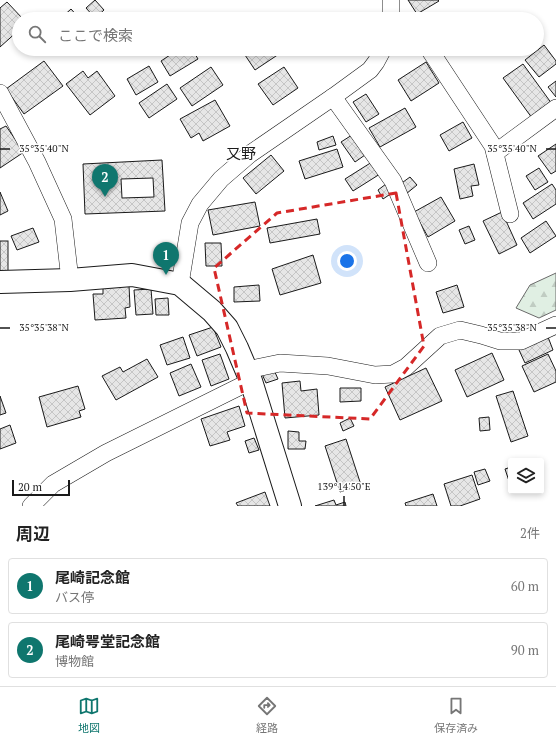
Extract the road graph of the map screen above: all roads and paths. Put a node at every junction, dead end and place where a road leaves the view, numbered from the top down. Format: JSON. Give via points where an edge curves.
{"nodes":[{"id":1,"x":391,"y":0,"type":"edge"},
{"id":2,"x":391,"y":12,"type":"edge"},
{"id":3,"x":379,"y":56,"type":"edge"},
{"id":4,"x":435,"y":56,"type":"edge"},
{"id":5,"x":0,"y":93,"type":"edge"},
{"id":6,"x":333,"y":97,"type":"junction"},
{"id":7,"x":556,"y":108,"type":"edge"},
{"id":8,"x":495,"y":153,"type":"junction"},
{"id":9,"x":510,"y":214,"type":"dead end"},
{"id":10,"x":428,"y":263,"type":"dead end"},
{"id":11,"x":70,"y":280,"type":"junction"},
{"id":12,"x":0,"y":282,"type":"edge"},
{"id":13,"x":180,"y":284,"type":"junction"},
{"id":14,"x":556,"y":325,"type":"edge"},
{"id":15,"x":249,"y":376,"type":"junction"},
{"id":16,"x":31,"y":506,"type":"edge"},
{"id":17,"x":290,"y":506,"type":"edge"}],
"edges":[{"from":1,"to":2,"type":"street"},
{"from":3,"to":6,"type":"street","via":[[370,70]]},
{"from":4,"to":8,"type":"street","via":[[493,146]]},
{"from":5,"to":11,"type":"street","via":[[63,218]]},
{"from":6,"to":10,"type":"street","via":[[394,180]]},
{"from":6,"to":13,"type":"street","via":[[250,154],[221,179],[200,204],[190,223]]},
{"from":7,"to":8,"type":"street"},
{"from":8,"to":9,"type":"street"},
{"from":11,"to":12,"type":"street"},
{"from":11,"to":13,"type":"street","via":[[132,274]]},
{"from":13,"to":15,"type":"street","via":[[212,311],[227,328]]},
{"from":14,"to":15,"type":"street","via":[[521,341],[500,341],[460,330],[446,334],[440,336],[406,367],[393,374],[375,375],[328,366],[280,363]]},
{"from":15,"to":16,"type":"street","via":[[53,484]]},
{"from":15,"to":17,"type":"street"}]}
